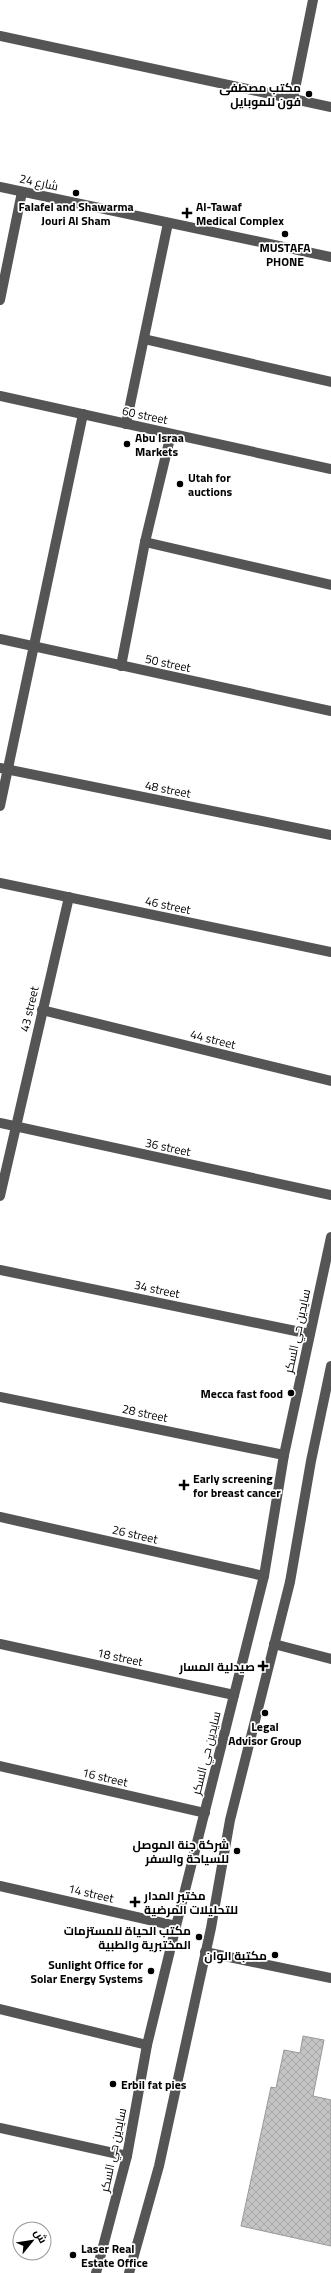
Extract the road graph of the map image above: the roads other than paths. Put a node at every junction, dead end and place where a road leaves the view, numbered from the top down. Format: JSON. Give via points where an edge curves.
{"nodes":[{"id":1,"x":313,"y":0,"type":"edge"},
{"id":2,"x":0,"y":36,"type":"edge"},
{"id":3,"x":292,"y":99,"type":"junction"},
{"id":4,"x":331,"y":107,"type":"edge"},
{"id":5,"x":0,"y":187,"type":"edge"},
{"id":6,"x":22,"y":192,"type":"junction"},
{"id":7,"x":168,"y":223,"type":"junction"},
{"id":8,"x":331,"y":257,"type":"edge"},
{"id":9,"x":0,"y":300,"type":"edge"},
{"id":10,"x":144,"y":339,"type":"junction"},
{"id":11,"x":331,"y":382,"type":"edge"},
{"id":12,"x":0,"y":398,"type":"edge"},
{"id":13,"x":83,"y":414,"type":"junction"},
{"id":14,"x":126,"y":424,"type":"junction"},
{"id":15,"x":171,"y":434,"type":"junction"},
{"id":16,"x":331,"y":469,"type":"edge"},
{"id":17,"x":145,"y":542,"type":"junction"},
{"id":18,"x":331,"y":585,"type":"edge"},
{"id":19,"x":0,"y":639,"type":"edge"},
{"id":20,"x":33,"y":646,"type":"junction"},
{"id":21,"x":120,"y":666,"type":"junction"},
{"id":22,"x":331,"y":711,"type":"edge"},
{"id":23,"x":4,"y":769,"type":"edge"},
{"id":24,"x":0,"y":806,"type":"edge"},
{"id":25,"x":331,"y":835,"type":"edge"},
{"id":26,"x":0,"y":882,"type":"edge"},
{"id":27,"x":69,"y":897,"type":"junction"},
{"id":28,"x":331,"y":952,"type":"edge"},
{"id":29,"x":42,"y":1010,"type":"junction"},
{"id":30,"x":331,"y":1081,"type":"edge"},
{"id":31,"x":0,"y":1123,"type":"edge"},
{"id":32,"x":15,"y":1127,"type":"junction"},
{"id":33,"x":331,"y":1195,"type":"edge"},
{"id":34,"x":0,"y":1196,"type":"edge"},
{"id":35,"x":331,"y":1237,"type":"edge"},
{"id":36,"x":0,"y":1270,"type":"edge"},
{"id":37,"x":310,"y":1334,"type":"junction"},
{"id":38,"x":331,"y":1366,"type":"edge"},
{"id":39,"x":0,"y":1397,"type":"edge"},
{"id":40,"x":284,"y":1455,"type":"junction"},
{"id":41,"x":0,"y":1517,"type":"edge"},
{"id":42,"x":264,"y":1576,"type":"junction"},
{"id":43,"x":0,"y":1644,"type":"edge"},
{"id":44,"x":274,"y":1644,"type":"junction"},
{"id":45,"x":331,"y":1658,"type":"edge"},
{"id":46,"x":234,"y":1695,"type":"junction"},
{"id":47,"x":0,"y":1766,"type":"edge"},
{"id":48,"x":205,"y":1813,"type":"junction"},
{"id":49,"x":0,"y":1886,"type":"edge"},
{"id":50,"x":176,"y":1926,"type":"junction"},
{"id":51,"x":205,"y":1952,"type":"junction"},
{"id":52,"x":331,"y":1978,"type":"edge"},
{"id":53,"x":0,"y":2009,"type":"edge"},
{"id":54,"x":148,"y":2045,"type":"junction"},
{"id":55,"x":0,"y":2128,"type":"edge"},
{"id":56,"x":127,"y":2156,"type":"junction"},
{"id":57,"x":96,"y":2273,"type":"edge"},
{"id":58,"x":130,"y":2273,"type":"edge"}],
"edges":[{"from":1,"to":3,"type":"street"},
{"from":2,"to":3,"type":"street"},
{"from":3,"to":4,"type":"street"},
{"from":5,"to":6,"type":"street","name":"شارع 24"},
{"from":6,"to":7,"type":"street","name":"شارع 24"},
{"from":6,"to":9,"type":"street"},
{"from":7,"to":8,"type":"street","name":"شارع 24"},
{"from":7,"to":10,"type":"street"},
{"from":10,"to":11,"type":"street"},
{"from":10,"to":14,"type":"street"},
{"from":12,"to":13,"type":"street","name":"60 street"},
{"from":13,"to":14,"type":"street","name":"60 street"},
{"from":13,"to":20,"type":"street"},
{"from":14,"to":15,"type":"street","name":"60 street"},
{"from":15,"to":16,"type":"street","name":"60 street"},
{"from":15,"to":17,"type":"street"},
{"from":17,"to":18,"type":"street"},
{"from":17,"to":21,"type":"street"},
{"from":19,"to":20,"type":"street","name":"50 street"},
{"from":20,"to":21,"type":"street","name":"50 street"},
{"from":20,"to":23,"type":"street"},
{"from":21,"to":22,"type":"street","name":"50 street"},
{"from":23,"to":24,"type":"street"},
{"from":23,"to":25,"type":"street","name":"48 street"},
{"from":26,"to":27,"type":"street","name":"46 street"},
{"from":27,"to":28,"type":"street","name":"46 street"},
{"from":27,"to":29,"type":"street","name":"43 street"},
{"from":29,"to":30,"type":"street","name":"44 street"},
{"from":29,"to":32,"type":"street","name":"43 street"},
{"from":31,"to":32,"type":"street","name":"36 street"},
{"from":32,"to":33,"type":"street","name":"36 street"},
{"from":32,"to":34,"type":"street","name":"43 street"},
{"from":35,"to":37,"type":"street","name":"سايدين حي السكر"},
{"from":36,"to":37,"type":"street","name":"34 street"},
{"from":37,"to":40,"type":"street","name":"سايدين حي السكر"},
{"from":38,"to":44,"type":"street","via":[[290,1582]]},
{"from":39,"to":40,"type":"street","name":"28 street"},
{"from":40,"to":42,"type":"street","name":"سايدين حي السكر"},
{"from":41,"to":42,"type":"street","name":"26 street"},
{"from":42,"to":46,"type":"street","name":"سايدين حي السكر"},
{"from":43,"to":46,"type":"street","name":"18 street"},
{"from":44,"to":45,"type":"street"},
{"from":44,"to":51,"type":"street","via":[[230,1820]]},
{"from":46,"to":48,"type":"street","name":"سايدين حي السكر"},
{"from":47,"to":48,"type":"street","name":"16 street"},
{"from":48,"to":50,"type":"street","name":"سايدين حي السكر"},
{"from":49,"to":50,"type":"street","name":"14 street"},
{"from":50,"to":54,"type":"street","name":"سايدين حي السكر"},
{"from":51,"to":52,"type":"street"},
{"from":51,"to":58,"type":"street","via":[[159,2166]]},
{"from":53,"to":54,"type":"street"},
{"from":54,"to":56,"type":"street","name":"سايدين حي السكر"},
{"from":55,"to":56,"type":"street"},
{"from":56,"to":57,"type":"street","name":"سايدين حي السكر"}]}
